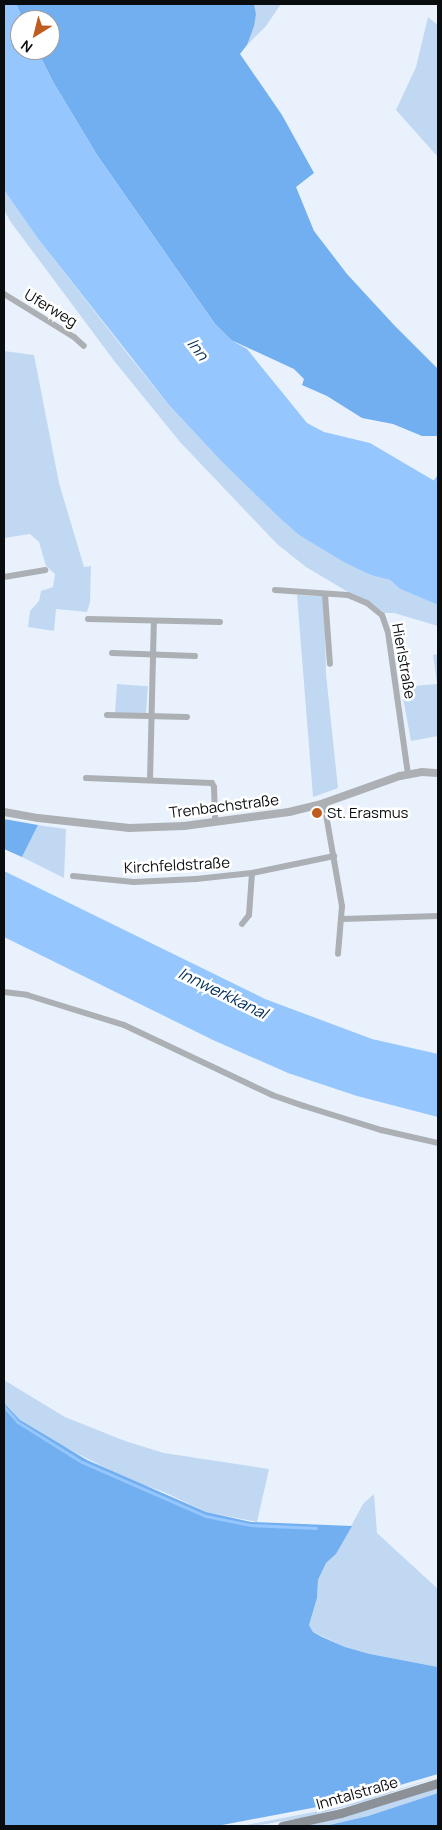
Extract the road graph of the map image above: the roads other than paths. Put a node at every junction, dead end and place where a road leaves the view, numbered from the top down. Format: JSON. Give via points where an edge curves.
{"nodes":[{"id":1,"x":4,"y":294,"type":"edge"},
{"id":2,"x":84,"y":346,"type":"dead end"},
{"id":3,"x":45,"y":570,"type":"dead end"},
{"id":4,"x":4,"y":577,"type":"edge"},
{"id":5,"x":275,"y":590,"type":"dead end"},
{"id":6,"x":325,"y":595,"type":"junction"},
{"id":7,"x":88,"y":619,"type":"dead end"},
{"id":8,"x":154,"y":621,"type":"junction"},
{"id":9,"x":220,"y":622,"type":"dead end"},
{"id":10,"x":112,"y":653,"type":"dead end"},
{"id":11,"x":155,"y":655,"type":"junction"},
{"id":12,"x":195,"y":656,"type":"dead end"},
{"id":13,"x":330,"y":664,"type":"dead end"},
{"id":14,"x":107,"y":715,"type":"dead end"},
{"id":15,"x":152,"y":716,"type":"junction"},
{"id":16,"x":187,"y":717,"type":"dead end"},
{"id":17,"x":438,"y":773,"type":"edge"},
{"id":18,"x":408,"y":774,"type":"junction"},
{"id":19,"x":86,"y":778,"type":"dead end"},
{"id":20,"x":150,"y":780,"type":"junction"},
{"id":21,"x":324,"y":803,"type":"junction"},
{"id":22,"x":6,"y":812,"type":"edge"},
{"id":23,"x":215,"y":822,"type":"junction"},
{"id":24,"x":334,"y":856,"type":"junction"},
{"id":25,"x":252,"y":873,"type":"junction"},
{"id":26,"x":73,"y":876,"type":"dead end"},
{"id":27,"x":438,"y":916,"type":"edge"},
{"id":28,"x":342,"y":919,"type":"junction"},
{"id":29,"x":242,"y":924,"type":"dead end"},
{"id":30,"x":338,"y":954,"type":"dead end"},
{"id":31,"x":4,"y":992,"type":"edge"},
{"id":32,"x":438,"y":1143,"type":"edge"},
{"id":33,"x":438,"y":1783,"type":"edge"},
{"id":34,"x":282,"y":1826,"type":"edge"}],
"edges":[{"from":1,"to":2,"type":"street","name":"Uferweg"},
{"from":3,"to":4,"type":"street"},
{"from":5,"to":6,"type":"street","name":"Hierlstraße"},
{"from":6,"to":13,"type":"street"},
{"from":6,"to":18,"type":"street","name":"Hierlstraße","via":[[352,596],[382,615],[388,632]]},
{"from":7,"to":8,"type":"street"},
{"from":8,"to":9,"type":"street"},
{"from":8,"to":11,"type":"street"},
{"from":10,"to":11,"type":"street"},
{"from":11,"to":12,"type":"street"},
{"from":11,"to":15,"type":"street"},
{"from":14,"to":15,"type":"street"},
{"from":15,"to":16,"type":"street"},
{"from":15,"to":20,"type":"street"},
{"from":17,"to":18,"type":"street","name":"Trenbachstraße"},
{"from":18,"to":21,"type":"street","name":"Trenbachstraße"},
{"from":19,"to":20,"type":"street"},
{"from":20,"to":23,"type":"street","via":[[212,783]]},
{"from":21,"to":23,"type":"street","name":"Trenbachstraße"},
{"from":21,"to":24,"type":"street"},
{"from":22,"to":23,"type":"street","name":"Trenbachstraße","via":[[130,828]]},
{"from":24,"to":25,"type":"street","name":"Kirchfeldstraße"},
{"from":24,"to":28,"type":"street"},
{"from":25,"to":26,"type":"street","name":"Kirchfeldstraße","via":[[165,882]]},
{"from":25,"to":29,"type":"street","name":"Kirchfeldstraße","via":[[249,915]]},
{"from":27,"to":28,"type":"street"},
{"from":28,"to":30,"type":"street"},
{"from":31,"to":32,"type":"street","via":[[27,994],[124,1025],[272,1095],[381,1130]]},
{"from":33,"to":34,"type":"main road","name":"Inntalstraße","via":[[341,1814]]}]}
